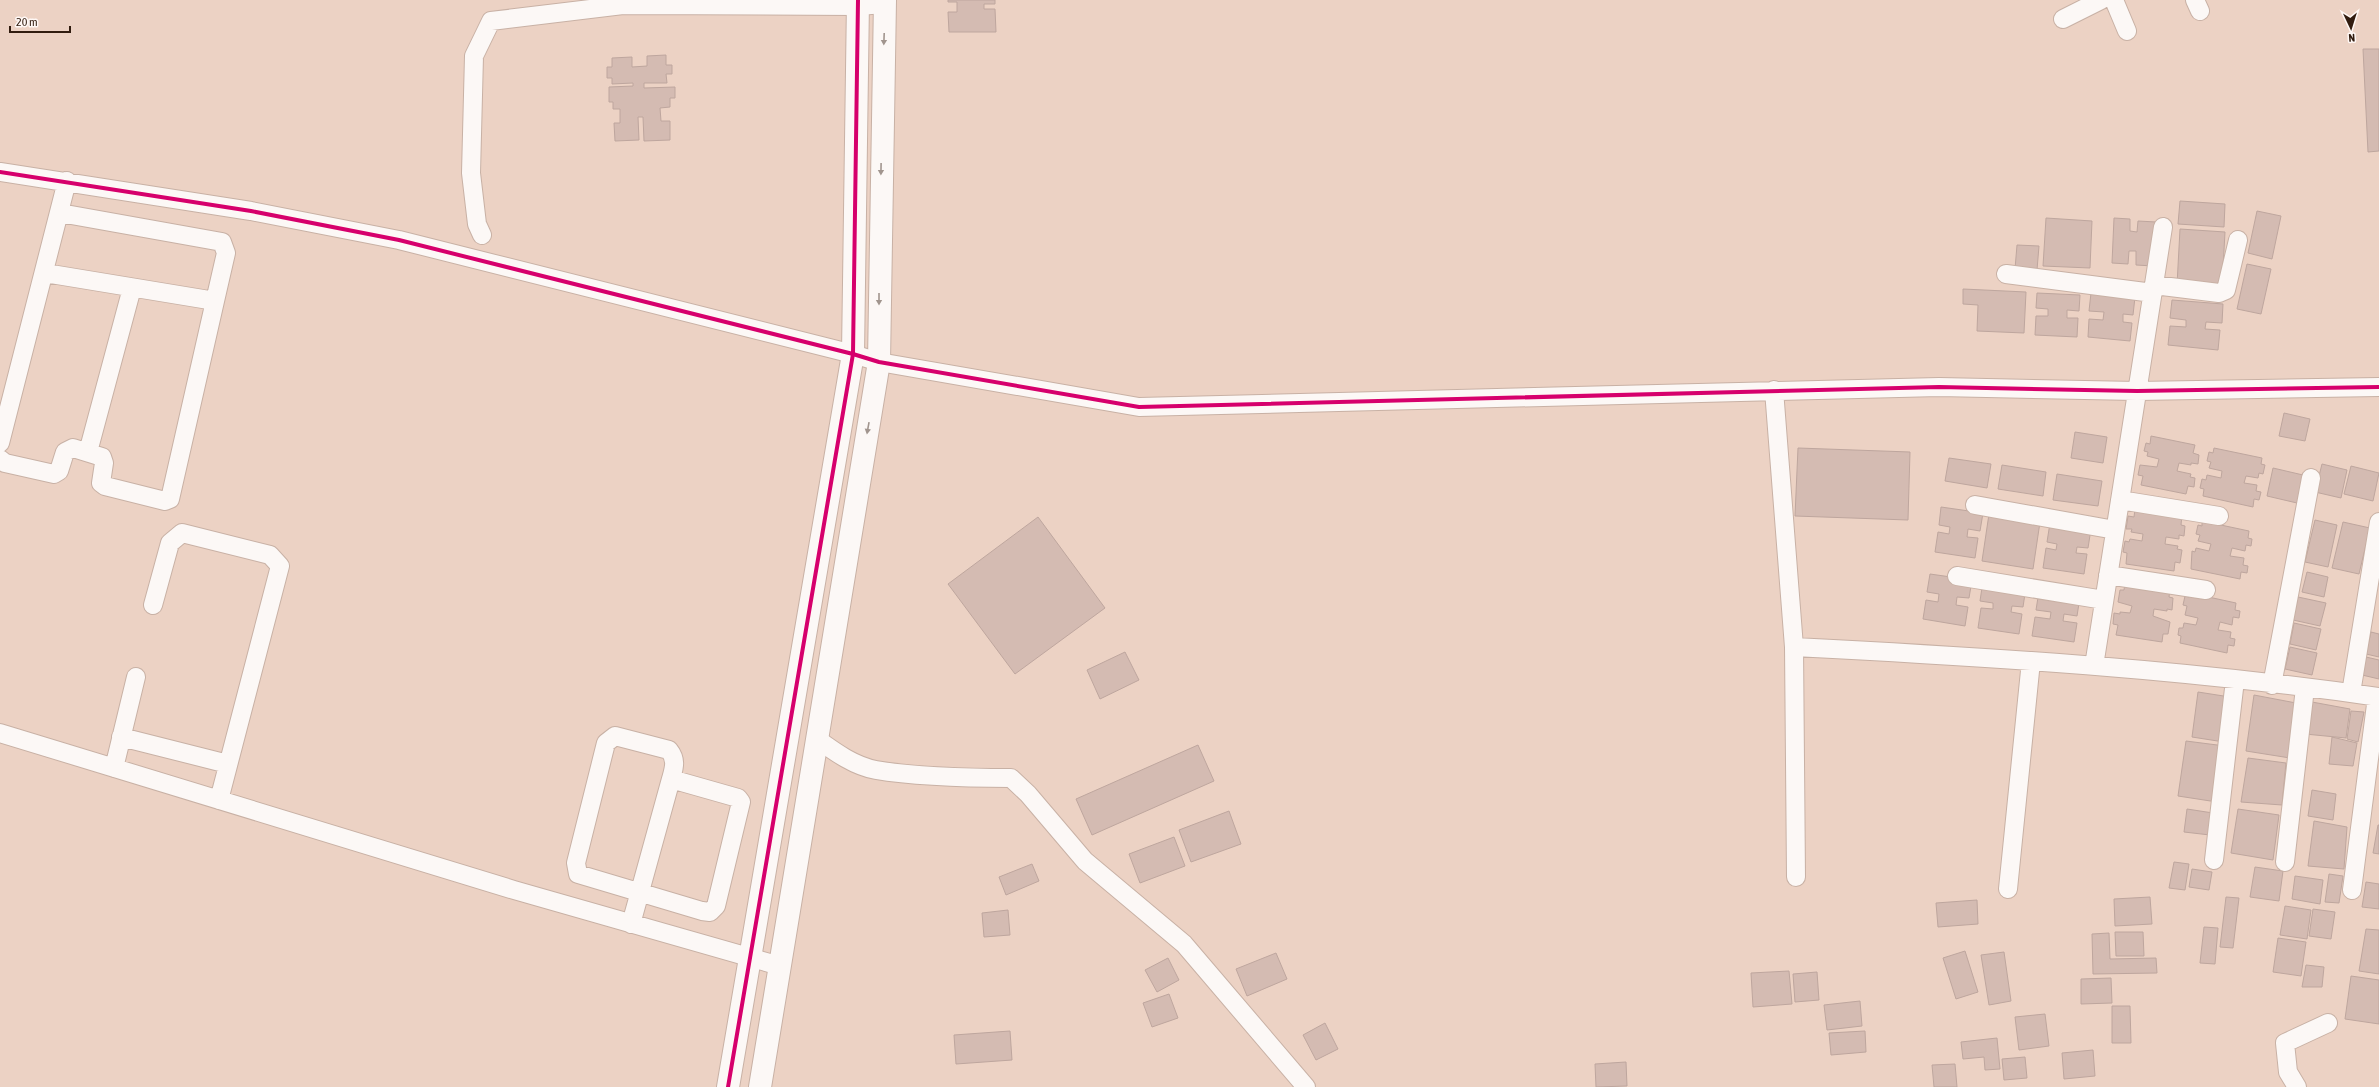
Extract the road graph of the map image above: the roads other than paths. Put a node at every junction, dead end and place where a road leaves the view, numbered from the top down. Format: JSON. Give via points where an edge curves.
{"nodes":[{"id":1,"x":2101,"y":0,"type":"edge"},
{"id":2,"x":2114,"y":0,"type":"edge"},
{"id":3,"x":885,"y":2,"type":"edge"},
{"id":4,"x":858,"y":3,"type":"edge"},
{"id":5,"x":2063,"y":20,"type":"dead end"},
{"id":6,"x":2127,"y":31,"type":"dead end"},
{"id":7,"x":0,"y":172,"type":"edge"},
{"id":8,"x":67,"y":182,"type":"junction"},
{"id":9,"x":60,"y":214,"type":"junction"},
{"id":10,"x":2163,"y":227,"type":"dead end"},
{"id":11,"x":482,"y":235,"type":"dead end"},
{"id":12,"x":2238,"y":240,"type":"dead end"},
{"id":13,"x":45,"y":273,"type":"junction"},
{"id":14,"x":2006,"y":274,"type":"dead end"},
{"id":15,"x":132,"y":288,"type":"junction"},
{"id":16,"x":2153,"y":289,"type":"junction"},
{"id":17,"x":215,"y":301,"type":"junction"},
{"id":18,"x":853,"y":354,"type":"junction"},
{"id":19,"x":879,"y":362,"type":"junction"},
{"id":20,"x":2379,"y":387,"type":"edge"},
{"id":21,"x":1774,"y":390,"type":"junction"},
{"id":22,"x":2137,"y":391,"type":"junction"},
{"id":23,"x":0,"y":443,"type":"edge"},
{"id":24,"x":88,"y":452,"type":"junction"},
{"id":25,"x":0,"y":460,"type":"edge"},
{"id":26,"x":2311,"y":478,"type":"dead end"},
{"id":27,"x":2120,"y":500,"type":"junction"},
{"id":28,"x":1975,"y":505,"type":"dead end"},
{"id":29,"x":2219,"y":516,"type":"dead end"},
{"id":30,"x":2379,"y":522,"type":"edge"},
{"id":31,"x":2115,"y":530,"type":"junction"},
{"id":32,"x":2108,"y":575,"type":"junction"},
{"id":33,"x":1957,"y":576,"type":"dead end"},
{"id":34,"x":2206,"y":590,"type":"dead end"},
{"id":35,"x":2104,"y":600,"type":"junction"},
{"id":36,"x":154,"y":605,"type":"dead end"},
{"id":37,"x":1794,"y":647,"type":"junction"},
{"id":38,"x":2031,"y":661,"type":"junction"},
{"id":39,"x":2094,"y":666,"type":"junction"},
{"id":40,"x":136,"y":677,"type":"dead end"},
{"id":41,"x":2235,"y":680,"type":"junction"},
{"id":42,"x":2272,"y":685,"type":"junction"},
{"id":43,"x":2305,"y":688,"type":"junction"},
{"id":44,"x":2351,"y":694,"type":"junction"},
{"id":45,"x":2378,"y":697,"type":"edge"},
{"id":46,"x":0,"y":733,"type":"edge"},
{"id":47,"x":121,"y":737,"type":"junction"},
{"id":48,"x":817,"y":739,"type":"junction"},
{"id":49,"x":228,"y":764,"type":"junction"},
{"id":50,"x":114,"y":768,"type":"junction"},
{"id":51,"x":671,"y":779,"type":"junction"},
{"id":52,"x":219,"y":800,"type":"junction"},
{"id":53,"x":2214,"y":860,"type":"dead end"},
{"id":54,"x":2285,"y":862,"type":"dead end"},
{"id":55,"x":1796,"y":877,"type":"dead end"},
{"id":56,"x":2008,"y":889,"type":"dead end"},
{"id":57,"x":2352,"y":890,"type":"dead end"},
{"id":58,"x":640,"y":894,"type":"junction"},
{"id":59,"x":631,"y":924,"type":"junction"},
{"id":60,"x":750,"y":958,"type":"junction"},
{"id":61,"x":780,"y":966,"type":"junction"},
{"id":62,"x":2328,"y":1023,"type":"dead end"},
{"id":63,"x":728,"y":1087,"type":"edge"},
{"id":64,"x":760,"y":1087,"type":"edge"},
{"id":65,"x":1306,"y":1087,"type":"edge"},
{"id":66,"x":2297,"y":1087,"type":"edge"}],
"edges":[{"from":1,"to":5,"type":"street"},
{"from":2,"to":6,"type":"street"},
{"from":3,"to":4,"type":"street"},
{"from":3,"to":19,"type":"street","one_way":true},
{"from":4,"to":11,"type":"street","via":[[623,5],[491,21],[474,56],[471,173],[477,224]]},
{"from":4,"to":18,"type":"street"},
{"from":7,"to":8,"type":"street"},
{"from":8,"to":9,"type":"street"},
{"from":8,"to":18,"type":"street","via":[[251,211],[399,240]]},
{"from":9,"to":13,"type":"street"},
{"from":9,"to":17,"type":"street","via":[[222,242],[226,253]]},
{"from":10,"to":16,"type":"street"},
{"from":12,"to":16,"type":"street","via":[[2226,290],[2219,293]]},
{"from":13,"to":15,"type":"street"},
{"from":13,"to":23,"type":"street"},
{"from":14,"to":16,"type":"street"},
{"from":15,"to":17,"type":"street"},
{"from":15,"to":24,"type":"street"},
{"from":16,"to":22,"type":"street"},
{"from":17,"to":24,"type":"street","via":[[170,499],[165,501],[105,486],[101,483],[104,461],[99,455]]},
{"from":18,"to":19,"type":"street"},
{"from":18,"to":60,"type":"street"},
{"from":19,"to":21,"type":"street","via":[[1139,407]]},
{"from":19,"to":48,"type":"street","one_way":true},
{"from":20,"to":22,"type":"street"},
{"from":21,"to":22,"type":"street","via":[[1939,387]]},
{"from":21,"to":37,"type":"street"},
{"from":22,"to":27,"type":"street"},
{"from":24,"to":25,"type":"street","via":[[70,449],[66,452],[59,471],[50,474]]},
{"from":26,"to":42,"type":"street"},
{"from":27,"to":29,"type":"street"},
{"from":27,"to":31,"type":"street"},
{"from":28,"to":31,"type":"street"},
{"from":30,"to":44,"type":"street"},
{"from":31,"to":32,"type":"street"},
{"from":32,"to":34,"type":"street"},
{"from":32,"to":35,"type":"street"},
{"from":33,"to":35,"type":"street"},
{"from":35,"to":39,"type":"street"},
{"from":36,"to":49,"type":"street","via":[[170,542],[182,533],[270,555],[280,566]]},
{"from":37,"to":38,"type":"street"},
{"from":37,"to":55,"type":"street"},
{"from":38,"to":39,"type":"street"},
{"from":38,"to":56,"type":"street"},
{"from":39,"to":41,"type":"street"},
{"from":40,"to":47,"type":"street"},
{"from":41,"to":42,"type":"street"},
{"from":41,"to":53,"type":"street"},
{"from":42,"to":43,"type":"street"},
{"from":43,"to":44,"type":"street"},
{"from":43,"to":54,"type":"street"},
{"from":44,"to":45,"type":"street"},
{"from":45,"to":57,"type":"street"},
{"from":46,"to":50,"type":"street"},
{"from":47,"to":49,"type":"street"},
{"from":47,"to":50,"type":"street"},
{"from":48,"to":61,"type":"street"},
{"from":48,"to":65,"type":"street","via":[[839,756],[875,770],[975,778],[1011,778],[1028,794],[1085,861],[1184,944]]},
{"from":49,"to":52,"type":"street"},
{"from":50,"to":52,"type":"street"},
{"from":51,"to":58,"type":"street"},
{"from":51,"to":58,"type":"street","via":[[738,798],[741,802],[716,906],[710,912]]},
{"from":51,"to":58,"type":"street","via":[[675,764],[669,750],[614,736],[606,743],[576,869],[582,877]]},
{"from":52,"to":59,"type":"street"},
{"from":58,"to":59,"type":"street"},
{"from":59,"to":60,"type":"street"},
{"from":60,"to":61,"type":"street"},
{"from":60,"to":63,"type":"street"},
{"from":61,"to":64,"type":"street"},
{"from":62,"to":66,"type":"street","via":[[2285,1042],[2288,1072]]}]}
